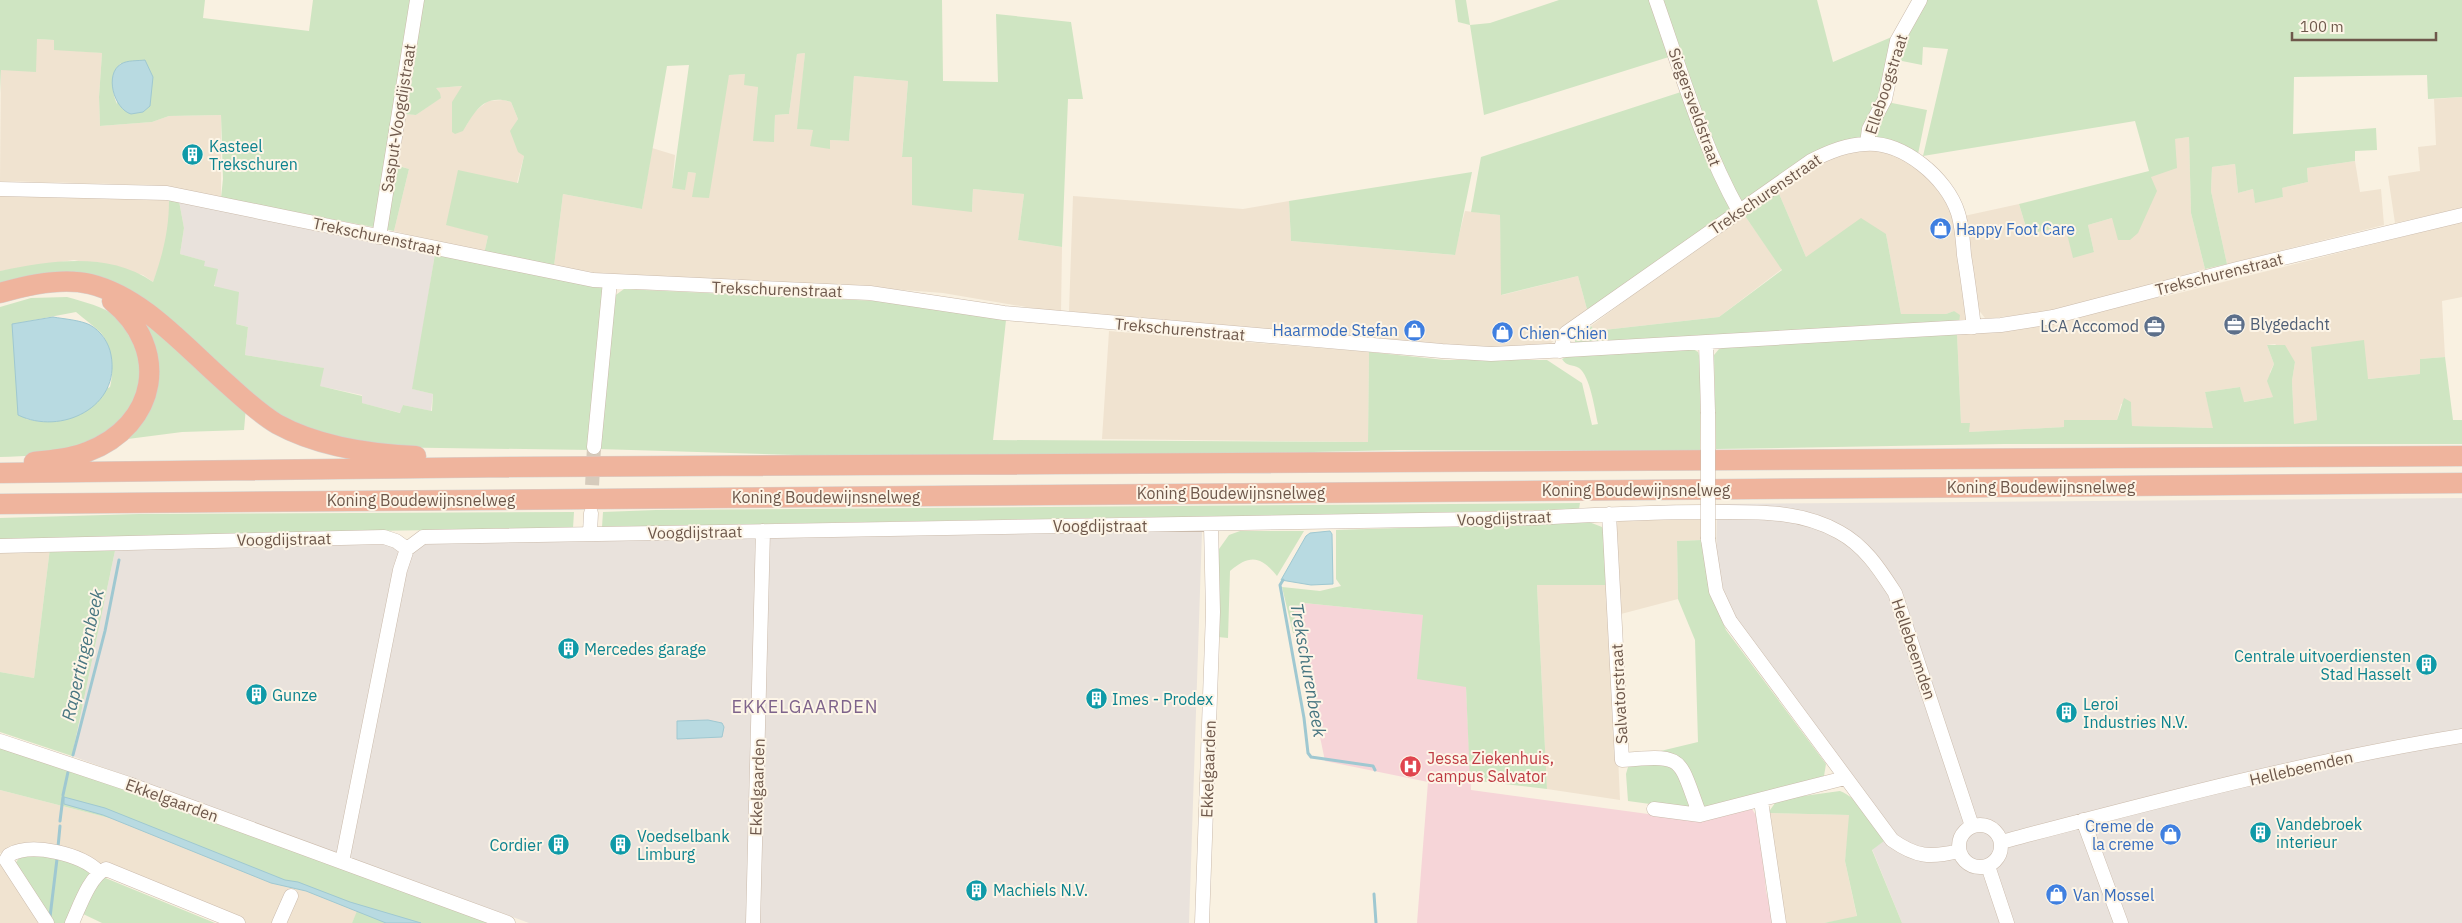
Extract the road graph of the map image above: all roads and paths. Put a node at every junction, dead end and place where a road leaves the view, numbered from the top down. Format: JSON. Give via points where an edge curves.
{"nodes":[{"id":1,"x":417,"y":0,"type":"edge"},
{"id":2,"x":1656,"y":0,"type":"edge"},
{"id":3,"x":1920,"y":0,"type":"edge"},
{"id":4,"x":1867,"y":143,"type":"junction"},
{"id":5,"x":0,"y":190,"type":"edge"},
{"id":6,"x":1739,"y":211,"type":"junction"},
{"id":7,"x":2462,"y":215,"type":"edge"},
{"id":8,"x":379,"y":237,"type":"junction"},
{"id":9,"x":610,"y":282,"type":"junction"},
{"id":10,"x":45,"y":284,"type":"junction"},
{"id":11,"x":0,"y":293,"type":"edge"},
{"id":12,"x":1974,"y":327,"type":"junction"},
{"id":13,"x":1706,"y":343,"type":"junction"},
{"id":14,"x":1560,"y":351,"type":"junction"},
{"id":15,"x":594,"y":447,"type":"tunnel mouth"},
{"id":16,"x":2462,"y":456,"type":"edge"},
{"id":17,"x":512,"y":467,"type":"junction"},
{"id":18,"x":0,"y":469,"type":"edge"},
{"id":19,"x":0,"y":473,"type":"edge"},
{"id":20,"x":2462,"y":483,"type":"edge"},
{"id":21,"x":0,"y":504,"type":"edge"},
{"id":22,"x":590,"y":512,"type":"tunnel mouth"},
{"id":23,"x":1609,"y":514,"type":"junction"},
{"id":24,"x":1211,"y":525,"type":"junction"},
{"id":25,"x":763,"y":531,"type":"junction"},
{"id":26,"x":590,"y":533,"type":"junction"},
{"id":27,"x":0,"y":546,"type":"edge"},
{"id":28,"x":407,"y":549,"type":"junction"},
{"id":29,"x":2462,"y":736,"type":"edge"},
{"id":30,"x":0,"y":741,"type":"edge"},
{"id":31,"x":1845,"y":778,"type":"junction"},
{"id":32,"x":1761,"y":801,"type":"junction"},
{"id":33,"x":1654,"y":809,"type":"dead end"},
{"id":34,"x":1700,"y":815,"type":"junction"},
{"id":35,"x":2083,"y":820,"type":"junction"},
{"id":36,"x":1972,"y":826,"type":"junction"},
{"id":37,"x":2000,"y":842,"type":"junction"},
{"id":38,"x":1959,"y":851,"type":"junction"},
{"id":39,"x":342,"y":862,"type":"junction"},
{"id":40,"x":1988,"y":866,"type":"junction"},
{"id":41,"x":99,"y":872,"type":"junction"},
{"id":42,"x":290,"y":896,"type":"dead end"},
{"id":43,"x":47,"y":923,"type":"edge"},
{"id":44,"x":72,"y":923,"type":"edge"},
{"id":45,"x":238,"y":923,"type":"edge"},
{"id":46,"x":279,"y":923,"type":"edge"},
{"id":47,"x":508,"y":923,"type":"edge"},
{"id":48,"x":753,"y":923,"type":"edge"},
{"id":49,"x":1202,"y":923,"type":"edge"},
{"id":50,"x":1778,"y":923,"type":"edge"},
{"id":51,"x":2007,"y":923,"type":"edge"},
{"id":52,"x":2121,"y":923,"type":"edge"}],
"edges":[{"from":1,"to":8,"type":"street","name":"Sasput-Voogdijstraat"},
{"from":2,"to":6,"type":"street","name":"Siegersveldstraat","via":[[1711,153]]},
{"from":3,"to":4,"type":"street","name":"Elleboogstraat","via":[[1897,41],[1885,99],[1869,129]]},
{"from":4,"to":6,"type":"street","name":"Trekschurenstraat","via":[[1845,146],[1811,160]]},
{"from":4,"to":12,"type":"street","name":"Trekschurenstraat","via":[[1896,150],[1918,162],[1946,189],[1958,212]]},
{"from":5,"to":8,"type":"street","name":"Trekschurenstraat","via":[[167,193]]},
{"from":6,"to":14,"type":"street","name":"Trekschurenstraat","via":[[1566,333]]},
{"from":7,"to":12,"type":"street","name":"Trekschurenstraat","via":[[2053,317]]},
{"from":8,"to":9,"type":"street","name":"Trekschurenstraat","via":[[554,274]]},
{"from":9,"to":14,"type":"street","name":"Trekschurenstraat","via":[[870,293],[1004,313],[1442,351],[1490,354]]},
{"from":9,"to":15,"type":"street"},
{"from":10,"to":11,"type":"highway"},
{"from":10,"to":17,"type":"highway","via":[[88,284],[129,301],[148,313],[260,413],[297,434],[319,442],[390,455],[458,457]]},
{"from":10,"to":18,"type":"highway","via":[[99,295],[125,312],[145,340],[149,382],[136,415],[113,439],[86,453]]},
{"from":12,"to":13,"type":"street","name":"Trekschurenstraat","via":[[1813,334]]},
{"from":13,"to":14,"type":"street","name":"Trekschurenstraat"},
{"from":13,"to":31,"type":"street","bridge":true,"via":[[1708,539],[1716,591],[1730,621]]},
{"from":16,"to":17,"type":"highway","name":"Koning Boudewijnsnelweg"},
{"from":17,"to":19,"type":"highway","name":"Koning Boudewijnsnelweg"},
{"from":20,"to":21,"type":"highway","name":"Koning Boudewijnsnelweg"},
{"from":22,"to":26,"type":"street"},
{"from":23,"to":24,"type":"street","name":"Voogdijstraat"},
{"from":23,"to":34,"type":"street","name":"Salvatorstraat","via":[[1622,760],[1657,757],[1678,764]]},
{"from":23,"to":36,"type":"street","name":"Hellebeemden","via":[[1780,512],[1840,532],[1859,545],[1895,593]]},
{"from":24,"to":25,"type":"street","name":"Voogdijstraat"},
{"from":24,"to":49,"type":"street","name":"Ekkelgaarden","via":[[1213,612]]},
{"from":25,"to":26,"type":"street","name":"Voogdijstraat"},
{"from":25,"to":48,"type":"street","name":"Ekkelgaarden"},
{"from":26,"to":28,"type":"street","name":"Voogdijstraat","via":[[423,537]]},
{"from":27,"to":28,"type":"street","name":"Voogdijstraat","via":[[384,537]]},
{"from":28,"to":39,"type":"street","via":[[400,570]]},
{"from":29,"to":35,"type":"street","name":"Hellebeemden","via":[[2398,746]]},
{"from":30,"to":39,"type":"street","name":"Ekkelgaarden"},
{"from":31,"to":32,"type":"street"},
{"from":31,"to":38,"type":"street","via":[[1892,840],[1908,852],[1940,856]]},
{"from":32,"to":34,"type":"street"},
{"from":32,"to":50,"type":"street"},
{"from":33,"to":34,"type":"street"},
{"from":35,"to":37,"type":"street","name":"Hellebeemden"},
{"from":35,"to":52,"type":"street"},
{"from":36,"to":37,"type":"street","via":[[1990,827]]},
{"from":36,"to":38,"type":"street","via":[[1959,841]]},
{"from":37,"to":40,"type":"street","via":[[1998,856]]},
{"from":38,"to":40,"type":"street","via":[[1970,865]]},
{"from":39,"to":47,"type":"street","name":"Ekkelgaarden"},
{"from":40,"to":51,"type":"street"},
{"from":41,"to":43,"type":"street","via":[[91,864],[68,854],[26,850],[9,855],[6,860]]},
{"from":41,"to":44,"type":"street"},
{"from":41,"to":45,"type":"street","via":[[106,869]]},
{"from":42,"to":46,"type":"street"}]}
